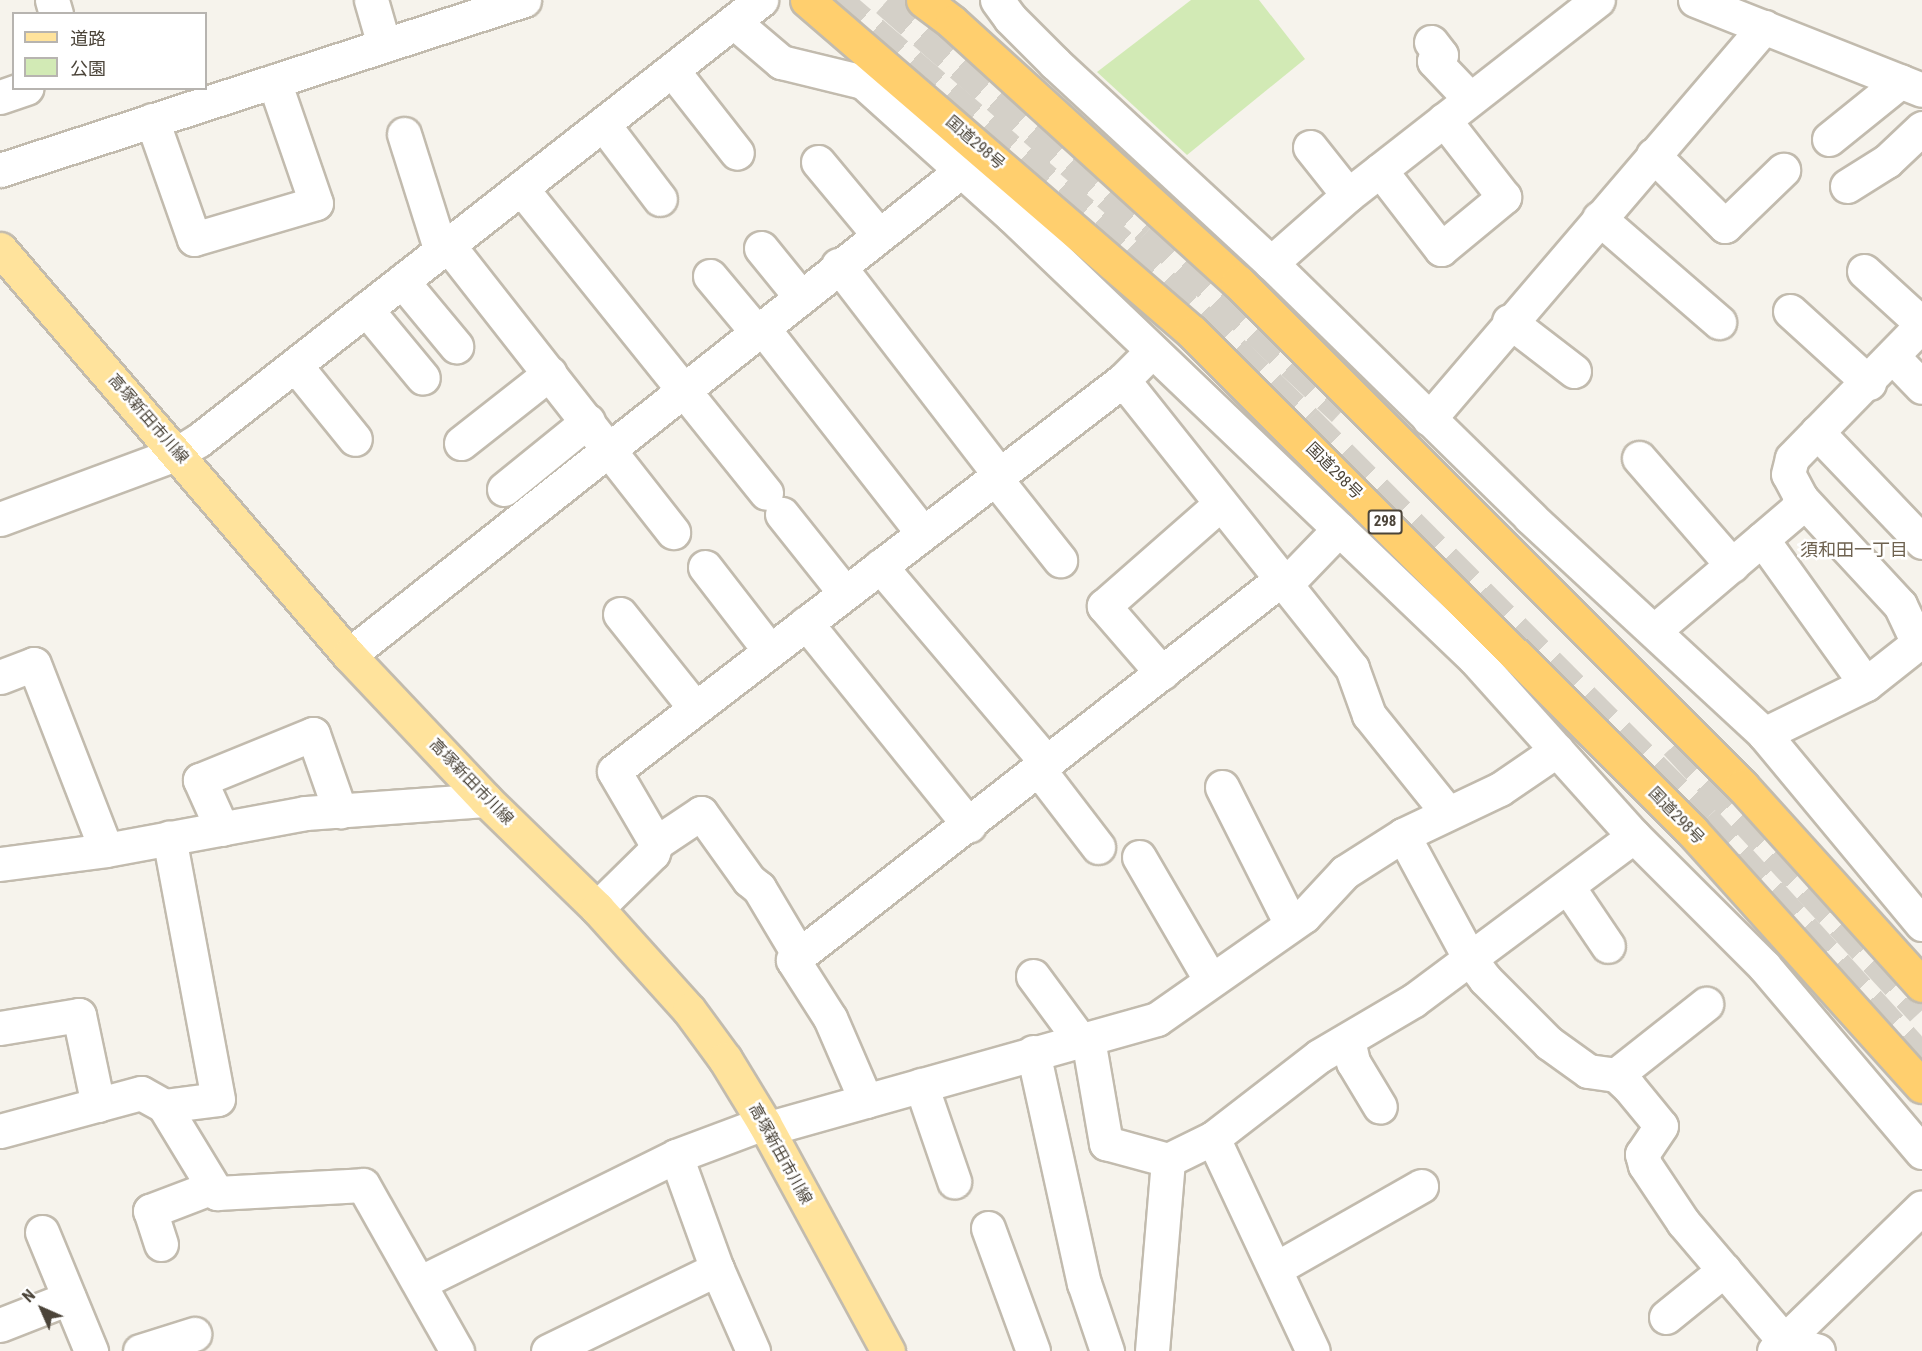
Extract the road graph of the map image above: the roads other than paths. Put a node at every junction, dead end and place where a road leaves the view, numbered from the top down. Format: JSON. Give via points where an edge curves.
{"nodes":[{"id":1,"x":371,"y":0,"type":"edge"},
{"id":2,"x":524,"y":0,"type":"edge"},
{"id":3,"x":761,"y":0,"type":"edge"},
{"id":4,"x":807,"y":0,"type":"edge"},
{"id":5,"x":923,"y":0,"type":"edge"},
{"id":6,"x":997,"y":0,"type":"edge"},
{"id":7,"x":1598,"y":0,"type":"edge"},
{"id":8,"x":1695,"y":0,"type":"edge"},
{"id":9,"x":734,"y":22,"type":"junction"},
{"id":10,"x":1764,"y":27,"type":"junction"},
{"id":11,"x":1431,"y":42,"type":"dead end"},
{"id":12,"x":384,"y":45,"type":"junction"},
{"id":13,"x":672,"y":70,"type":"junction"},
{"id":14,"x":1005,"y":72,"type":"junction"},
{"id":15,"x":274,"y":81,"type":"junction"},
{"id":16,"x":1081,"y":85,"type":"junction"},
{"id":17,"x":1912,"y":85,"type":"edge"},
{"id":18,"x":20,"y":90,"type":"edge"},
{"id":19,"x":0,"y":97,"type":"edge"},
{"id":20,"x":1470,"y":99,"type":"junction"},
{"id":21,"x":153,"y":120,"type":"junction"},
{"id":22,"x":1444,"y":120,"type":"junction"},
{"id":23,"x":603,"y":124,"type":"junction"},
{"id":24,"x":1922,"y":128,"type":"edge"},
{"id":25,"x":404,"y":134,"type":"dead end"},
{"id":26,"x":1829,"y":139,"type":"dead end"},
{"id":27,"x":1310,"y":147,"type":"dead end"},
{"id":28,"x":737,"y":153,"type":"dead end"},
{"id":29,"x":1653,"y":155,"type":"junction"},
{"id":30,"x":818,"y":162,"type":"dead end"},
{"id":31,"x":0,"y":170,"type":"edge"},
{"id":32,"x":1380,"y":170,"type":"junction"},
{"id":33,"x":1783,"y":170,"type":"dead end"},
{"id":34,"x":961,"y":171,"type":"junction"},
{"id":35,"x":1017,"y":180,"type":"junction"},
{"id":36,"x":1847,"y":186,"type":"dead end"},
{"id":37,"x":521,"y":188,"type":"junction"},
{"id":38,"x":1348,"y":195,"type":"junction"},
{"id":39,"x":660,"y":200,"type":"dead end"},
{"id":40,"x":1012,"y":216,"type":"junction"},
{"id":41,"x":1599,"y":218,"type":"junction"},
{"id":42,"x":878,"y":234,"type":"junction"},
{"id":43,"x":444,"y":248,"type":"junction"},
{"id":44,"x":761,"y":248,"type":"dead end"},
{"id":45,"x":0,"y":249,"type":"edge"},
{"id":46,"x":1271,"y":263,"type":"junction"},
{"id":47,"x":838,"y":265,"type":"junction"},
{"id":48,"x":1864,"y":271,"type":"dead end"},
{"id":49,"x":710,"y":276,"type":"dead end"},
{"id":50,"x":402,"y":281,"type":"junction"},
{"id":51,"x":800,"y":296,"type":"junction"},
{"id":52,"x":366,"y":309,"type":"junction"},
{"id":53,"x":1790,"y":311,"type":"dead end"},
{"id":54,"x":1509,"y":321,"type":"junction"},
{"id":55,"x":1719,"y":322,"type":"dead end"},
{"id":56,"x":1922,"y":325,"type":"edge"},
{"id":57,"x":759,"y":328,"type":"junction"},
{"id":58,"x":456,"y":346,"type":"dead end"},
{"id":59,"x":1152,"y":351,"type":"junction"},
{"id":60,"x":1894,"y":358,"type":"junction"},
{"id":61,"x":295,"y":365,"type":"junction"},
{"id":62,"x":1574,"y":371,"type":"dead end"},
{"id":63,"x":550,"y":373,"type":"junction"},
{"id":64,"x":423,"y":378,"type":"dead end"},
{"id":65,"x":1123,"y":380,"type":"junction"},
{"id":66,"x":1869,"y":383,"type":"junction"},
{"id":67,"x":1922,"y":387,"type":"edge"},
{"id":68,"x":684,"y":388,"type":"junction"},
{"id":69,"x":588,"y":422,"type":"junction"},
{"id":70,"x":1439,"y":429,"type":"junction"},
{"id":71,"x":1817,"y":432,"type":"junction"},
{"id":72,"x":355,"y":439,"type":"dead end"},
{"id":73,"x":461,"y":443,"type":"dead end"},
{"id":74,"x":610,"y":448,"type":"junction"},
{"id":75,"x":178,"y":453,"type":"junction"},
{"id":76,"x":1639,"y":458,"type":"dead end"},
{"id":77,"x":997,"y":476,"type":"junction"},
{"id":78,"x":504,"y":489,"type":"dead end"},
{"id":79,"x":1802,"y":498,"type":"junction"},
{"id":80,"x":1220,"y":504,"type":"junction"},
{"id":81,"x":1468,"y":509,"type":"junction"},
{"id":82,"x":0,"y":519,"type":"edge"},
{"id":83,"x":1338,"y":529,"type":"junction"},
{"id":84,"x":673,"y":532,"type":"dead end"},
{"id":85,"x":923,"y":533,"type":"junction"},
{"id":86,"x":1762,"y":539,"type":"junction"},
{"id":87,"x":1922,"y":542,"type":"edge"},
{"id":88,"x":1060,"y":560,"type":"dead end"},
{"id":89,"x":1732,"y":565,"type":"junction"},
{"id":90,"x":880,"y":566,"type":"junction"},
{"id":91,"x":705,"y":567,"type":"dead end"},
{"id":92,"x":1282,"y":582,"type":"junction"},
{"id":93,"x":845,"y":593,"type":"junction"},
{"id":94,"x":620,"y":614,"type":"dead end"},
{"id":95,"x":806,"y":623,"type":"junction"},
{"id":96,"x":1655,"y":630,"type":"junction"},
{"id":97,"x":770,"y":651,"type":"junction"},
{"id":98,"x":349,"y":655,"type":"junction"},
{"id":99,"x":1162,"y":673,"type":"junction"},
{"id":100,"x":0,"y":677,"type":"edge"},
{"id":101,"x":1866,"y":684,"type":"junction"},
{"id":102,"x":695,"y":708,"type":"junction"},
{"id":103,"x":1764,"y":734,"type":"junction"},
{"id":104,"x":1557,"y":750,"type":"junction"},
{"id":105,"x":1043,"y":767,"type":"junction"},
{"id":106,"x":1222,"y":787,"type":"dead end"},
{"id":107,"x":486,"y":800,"type":"junction"},
{"id":108,"x":340,"y":811,"type":"junction"},
{"id":109,"x":1447,"y":813,"type":"junction"},
{"id":110,"x":969,"y":825,"type":"junction"},
{"id":111,"x":222,"y":829,"type":"junction"},
{"id":112,"x":1403,"y":835,"type":"junction"},
{"id":113,"x":1634,"y":836,"type":"junction"},
{"id":114,"x":169,"y":838,"type":"junction"},
{"id":115,"x":657,"y":843,"type":"junction"},
{"id":116,"x":1098,"y":847,"type":"dead end"},
{"id":117,"x":106,"y":850,"type":"junction"},
{"id":118,"x":1139,"y":857,"type":"dead end"},
{"id":119,"x":0,"y":864,"type":"edge"},
{"id":120,"x":1568,"y":887,"type":"junction"},
{"id":121,"x":597,"y":908,"type":"junction"},
{"id":122,"x":1291,"y":924,"type":"junction"},
{"id":123,"x":1922,"y":924,"type":"edge"},
{"id":124,"x":1608,"y":946,"type":"dead end"},
{"id":125,"x":799,"y":955,"type":"junction"},
{"id":126,"x":1470,"y":959,"type":"junction"},
{"id":127,"x":1033,"y":976,"type":"dead end"},
{"id":128,"x":1210,"y":979,"type":"junction"},
{"id":129,"x":1922,"y":984,"type":"edge"},
{"id":130,"x":1706,"y":1004,"type":"dead end"},
{"id":131,"x":0,"y":1028,"type":"edge"},
{"id":132,"x":1084,"y":1040,"type":"junction"},
{"id":133,"x":1348,"y":1040,"type":"junction"},
{"id":134,"x":1033,"y":1052,"type":"junction"},
{"id":135,"x":1616,"y":1075,"type":"junction"},
{"id":136,"x":921,"y":1085,"type":"junction"},
{"id":137,"x":1922,"y":1086,"type":"edge"},
{"id":138,"x":866,"y":1101,"type":"junction"},
{"id":139,"x":98,"y":1105,"type":"junction"},
{"id":140,"x":164,"y":1106,"type":"junction"},
{"id":141,"x":1380,"y":1107,"type":"dead end"},
{"id":142,"x":765,"y":1126,"type":"junction"},
{"id":143,"x":0,"y":1131,"type":"edge"},
{"id":144,"x":1213,"y":1138,"type":"junction"},
{"id":145,"x":1922,"y":1152,"type":"edge"},
{"id":146,"x":676,"y":1156,"type":"junction"},
{"id":147,"x":1168,"y":1160,"type":"junction"},
{"id":148,"x":954,"y":1181,"type":"dead end"},
{"id":149,"x":1421,"y":1186,"type":"dead end"},
{"id":150,"x":213,"y":1187,"type":"junction"},
{"id":151,"x":1922,"y":1207,"type":"edge"},
{"id":152,"x":988,"y":1228,"type":"dead end"},
{"id":153,"x":42,"y":1232,"type":"dead end"},
{"id":154,"x":161,"y":1244,"type":"dead end"},
{"id":155,"x":717,"y":1269,"type":"junction"},
{"id":156,"x":1275,"y":1269,"type":"junction"},
{"id":157,"x":1724,"y":1270,"type":"junction"},
{"id":158,"x":421,"y":1282,"type":"junction"},
{"id":159,"x":69,"y":1298,"type":"junction"},
{"id":160,"x":1666,"y":1317,"type":"dead end"},
{"id":161,"x":0,"y":1325,"type":"edge"},
{"id":162,"x":194,"y":1335,"type":"dead end"},
{"id":163,"x":1779,"y":1347,"type":"edge"},
{"id":164,"x":91,"y":1351,"type":"edge"},
{"id":165,"x":140,"y":1351,"type":"edge"},
{"id":166,"x":457,"y":1351,"type":"edge"},
{"id":167,"x":548,"y":1351,"type":"edge"},
{"id":168,"x":753,"y":1351,"type":"edge"},
{"id":169,"x":888,"y":1351,"type":"edge"},
{"id":170,"x":1033,"y":1351,"type":"edge"},
{"id":171,"x":1107,"y":1351,"type":"edge"},
{"id":172,"x":1152,"y":1351,"type":"edge"},
{"id":173,"x":1313,"y":1351,"type":"edge"},
{"id":174,"x":1818,"y":1351,"type":"edge"}],
"edges":[{"from":1,"to":12,"type":"street"},
{"from":2,"to":12,"type":"street"},
{"from":3,"to":9,"type":"street"},
{"from":4,"to":35,"type":"highway","name":"国道298号","number":"298"},
{"from":5,"to":14,"type":"highway"},
{"from":6,"to":16,"type":"street","via":[[1010,18]]},
{"from":7,"to":20,"type":"street"},
{"from":8,"to":10,"type":"street"},
{"from":9,"to":13,"type":"street"},
{"from":9,"to":34,"type":"street","via":[[782,62],[863,82]]},
{"from":10,"to":17,"type":"street"},
{"from":10,"to":29,"type":"street"},
{"from":11,"to":20,"type":"street","via":[[1441,55],[1434,61]]},
{"from":12,"to":15,"type":"street"},
{"from":13,"to":23,"type":"street"},
{"from":13,"to":28,"type":"street"},
{"from":14,"to":16,"type":"street"},
{"from":14,"to":81,"type":"highway","via":[[1238,282]]},
{"from":15,"to":21,"type":"street"},
{"from":15,"to":21,"type":"street","via":[[316,203],[194,239]]},
{"from":16,"to":46,"type":"street"},
{"from":17,"to":26,"type":"street"},
{"from":18,"to":19,"type":"street"},
{"from":20,"to":22,"type":"street"},
{"from":21,"to":31,"type":"street"},
{"from":22,"to":32,"type":"street"},
{"from":22,"to":32,"type":"street","via":[[1504,197],[1441,249]]},
{"from":23,"to":37,"type":"street"},
{"from":23,"to":39,"type":"street"},
{"from":24,"to":36,"type":"street","via":[[1887,161]]},
{"from":25,"to":43,"type":"street"},
{"from":27,"to":38,"type":"street"},
{"from":29,"to":33,"type":"street","via":[[1725,226]]},
{"from":29,"to":41,"type":"street"},
{"from":30,"to":42,"type":"street"},
{"from":32,"to":38,"type":"street"},
{"from":34,"to":40,"type":"street"},
{"from":34,"to":42,"type":"street"},
{"from":35,"to":40,"type":"street"},
{"from":35,"to":137,"type":"highway","name":"国道298号","number":"298","via":[[1192,332],[1505,641],[1692,831]]},
{"from":37,"to":43,"type":"street"},
{"from":37,"to":68,"type":"street"},
{"from":38,"to":46,"type":"street"},
{"from":40,"to":59,"type":"street"},
{"from":41,"to":54,"type":"street"},
{"from":41,"to":55,"type":"street"},
{"from":42,"to":47,"type":"street"},
{"from":43,"to":50,"type":"street"},
{"from":43,"to":63,"type":"street"},
{"from":44,"to":51,"type":"street"},
{"from":45,"to":75,"type":"main road","name":"高塚新田市川線"},
{"from":46,"to":70,"type":"street"},
{"from":47,"to":51,"type":"street"},
{"from":47,"to":77,"type":"street"},
{"from":48,"to":56,"type":"street"},
{"from":49,"to":57,"type":"street"},
{"from":50,"to":52,"type":"street"},
{"from":50,"to":58,"type":"street"},
{"from":51,"to":57,"type":"street"},
{"from":52,"to":61,"type":"street"},
{"from":52,"to":64,"type":"street"},
{"from":53,"to":66,"type":"street"},
{"from":54,"to":62,"type":"street"},
{"from":54,"to":70,"type":"street"},
{"from":56,"to":60,"type":"street"},
{"from":57,"to":68,"type":"street"},
{"from":57,"to":85,"type":"street"},
{"from":59,"to":65,"type":"street"},
{"from":59,"to":83,"type":"street"},
{"from":60,"to":66,"type":"street"},
{"from":60,"to":67,"type":"street"},
{"from":61,"to":72,"type":"street"},
{"from":61,"to":75,"type":"street"},
{"from":63,"to":69,"type":"street"},
{"from":63,"to":73,"type":"street"},
{"from":65,"to":77,"type":"street"},
{"from":65,"to":80,"type":"street"},
{"from":66,"to":71,"type":"street"},
{"from":68,"to":74,"type":"street"},
{"from":68,"to":93,"type":"street"},
{"from":69,"to":74,"type":"street"},
{"from":69,"to":78,"type":"street"},
{"from":70,"to":81,"type":"street"},
{"from":70,"to":96,"type":"street"},
{"from":71,"to":79,"type":"street","via":[[1788,465],[1788,474]]},
{"from":71,"to":87,"type":"street"},
{"from":74,"to":84,"type":"street"},
{"from":74,"to":98,"type":"street"},
{"from":75,"to":82,"type":"street"},
{"from":75,"to":98,"type":"main road","name":"高塚新田市川線"},
{"from":76,"to":89,"type":"street"},
{"from":77,"to":85,"type":"street"},
{"from":77,"to":88,"type":"street"},
{"from":79,"to":86,"type":"street","via":[[1796,510]]},
{"from":79,"to":101,"type":"street","via":[[1900,605],[1918,643]]},
{"from":80,"to":92,"type":"street"},
{"from":80,"to":99,"type":"street","via":[[1104,606]]},
{"from":81,"to":129,"type":"highway","via":[[1742,786]]},
{"from":83,"to":92,"type":"street"},
{"from":83,"to":104,"type":"street","via":[[1475,659]]},
{"from":85,"to":90,"type":"street"},
{"from":86,"to":89,"type":"street"},
{"from":86,"to":101,"type":"street"},
{"from":89,"to":96,"type":"street"},
{"from":90,"to":93,"type":"street"},
{"from":90,"to":105,"type":"street"},
{"from":91,"to":97,"type":"street"},
{"from":92,"to":99,"type":"street"},
{"from":92,"to":109,"type":"street","via":[[1352,668],[1369,715]]},
{"from":93,"to":95,"type":"street"},
{"from":94,"to":102,"type":"street"},
{"from":95,"to":97,"type":"street"},
{"from":95,"to":110,"type":"street"},
{"from":96,"to":103,"type":"street"},
{"from":97,"to":102,"type":"street"},
{"from":98,"to":107,"type":"main road","name":"高塚新田市川線"},
{"from":99,"to":105,"type":"street"},
{"from":100,"to":117,"type":"street","via":[[34,664]]},
{"from":101,"to":103,"type":"street"},
{"from":102,"to":115,"type":"street","via":[[614,771]]},
{"from":103,"to":123,"type":"street"},
{"from":104,"to":109,"type":"street","via":[[1500,789]]},
{"from":104,"to":113,"type":"street"},
{"from":105,"to":110,"type":"street"},
{"from":105,"to":116,"type":"street"},
{"from":106,"to":122,"type":"street"},
{"from":107,"to":108,"type":"street"},
{"from":107,"to":121,"type":"main road","name":"高塚新田市川線"},
{"from":108,"to":111,"type":"street"},
{"from":108,"to":111,"type":"street","via":[[314,734],[200,780]]},
{"from":109,"to":112,"type":"street"},
{"from":110,"to":125,"type":"street"},
{"from":111,"to":114,"type":"street"},
{"from":112,"to":122,"type":"street","via":[[1345,872]]},
{"from":112,"to":126,"type":"street"},
{"from":113,"to":120,"type":"street"},
{"from":113,"to":145,"type":"street","via":[[1764,966]]},
{"from":114,"to":117,"type":"street"},
{"from":114,"to":140,"type":"street","via":[[218,1099]]},
{"from":115,"to":121,"type":"street","via":[[653,854]]},
{"from":115,"to":125,"type":"street","via":[[700,813],[759,888]]},
{"from":117,"to":119,"type":"street"},
{"from":118,"to":128,"type":"street"},
{"from":120,"to":124,"type":"street"},
{"from":120,"to":126,"type":"street"},
{"from":121,"to":142,"type":"main road","name":"高塚新田市川線","via":[[689,1010],[725,1059]]},
{"from":122,"to":128,"type":"street"},
{"from":125,"to":138,"type":"street","via":[[793,960],[830,1018]]},
{"from":126,"to":133,"type":"street","via":[[1414,1000]]},
{"from":126,"to":135,"type":"street","via":[[1549,1043],[1588,1071]]},
{"from":127,"to":132,"type":"street"},
{"from":128,"to":132,"type":"street","via":[[1157,1018]]},
{"from":130,"to":135,"type":"street"},
{"from":131,"to":139,"type":"street","via":[[79,1015]]},
{"from":132,"to":134,"type":"street"},
{"from":132,"to":147,"type":"street","via":[[1106,1143]]},
{"from":133,"to":141,"type":"street","via":[[1353,1062]]},
{"from":133,"to":144,"type":"street","via":[[1288,1078]]},
{"from":134,"to":136,"type":"street"},
{"from":134,"to":171,"type":"street","via":[[1084,1282]]},
{"from":135,"to":157,"type":"street","via":[[1661,1126],[1642,1155],[1645,1165],[1683,1222]]},
{"from":136,"to":138,"type":"street"},
{"from":136,"to":148,"type":"street"},
{"from":138,"to":142,"type":"street"},
{"from":139,"to":140,"type":"street","via":[[141,1093]]},
{"from":139,"to":143,"type":"street"},
{"from":140,"to":150,"type":"street"},
{"from":142,"to":146,"type":"street"},
{"from":142,"to":169,"type":"main road","name":"高塚新田市川線"},
{"from":144,"to":147,"type":"street"},
{"from":144,"to":156,"type":"street"},
{"from":146,"to":155,"type":"street"},
{"from":146,"to":158,"type":"street"},
{"from":147,"to":172,"type":"street"},
{"from":149,"to":156,"type":"street"},
{"from":150,"to":154,"type":"street","via":[[150,1211]]},
{"from":150,"to":158,"type":"street","via":[[217,1193],[363,1185]]},
{"from":151,"to":163,"type":"street"},
{"from":152,"to":170,"type":"street"},
{"from":153,"to":159,"type":"street"},
{"from":155,"to":167,"type":"street"},
{"from":155,"to":168,"type":"street"},
{"from":156,"to":173,"type":"street"},
{"from":157,"to":160,"type":"street"},
{"from":157,"to":163,"type":"street"},
{"from":158,"to":166,"type":"street"},
{"from":159,"to":161,"type":"street"},
{"from":159,"to":164,"type":"street"},
{"from":162,"to":165,"type":"street"},
{"from":163,"to":174,"type":"street"}]}
